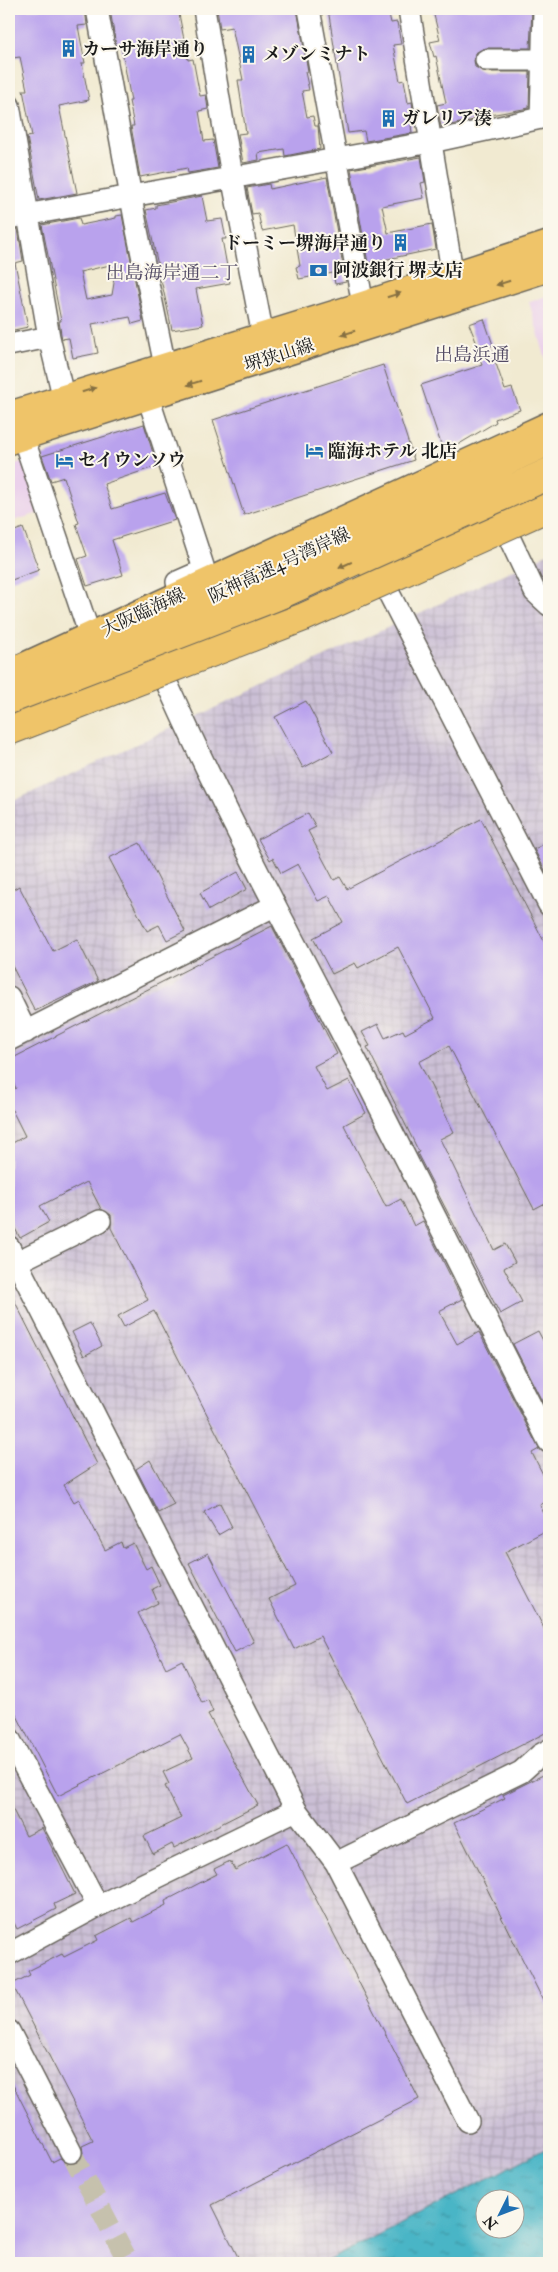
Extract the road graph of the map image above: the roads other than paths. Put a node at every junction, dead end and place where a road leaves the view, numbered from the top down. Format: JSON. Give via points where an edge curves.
{"nodes":[{"id":1,"x":97,"y":9,"type":"edge"},
{"id":2,"x":204,"y":9,"type":"edge"},
{"id":3,"x":309,"y":9,"type":"edge"},
{"id":4,"x":409,"y":9,"type":"edge"},
{"id":5,"x":544,"y":9,"type":"edge"},
{"id":6,"x":486,"y":60,"type":"dead end"},
{"id":7,"x":543,"y":60,"type":"junction"},
{"id":8,"x":9,"y":110,"type":"edge"},
{"id":9,"x":431,"y":142,"type":"junction"},
{"id":10,"x":336,"y":159,"type":"junction"},
{"id":11,"x":232,"y":176,"type":"junction"},
{"id":12,"x":131,"y":196,"type":"junction"},
{"id":13,"x":18,"y":216,"type":"edge"},
{"id":14,"x":549,"y":244,"type":"edge"},
{"id":15,"x":549,"y":268,"type":"edge"},
{"id":16,"x":453,"y":277,"type":"junction"},
{"id":17,"x":363,"y":305,"type":"junction"},
{"id":18,"x":264,"y":336,"type":"junction"},
{"id":19,"x":49,"y":337,"type":"junction"},
{"id":20,"x":9,"y":345,"type":"edge"},
{"id":21,"x":165,"y":366,"type":"junction"},
{"id":22,"x":148,"y":398,"type":"junction"},
{"id":23,"x":67,"y":410,"type":"junction"},
{"id":24,"x":9,"y":415,"type":"edge"},
{"id":25,"x":549,"y":425,"type":"edge"},
{"id":26,"x":549,"y":432,"type":"edge"},
{"id":27,"x":16,"y":439,"type":"edge"},
{"id":28,"x":549,"y":441,"type":"edge"},
{"id":29,"x":549,"y":472,"type":"edge"},
{"id":30,"x":549,"y":490,"type":"edge"},
{"id":31,"x":549,"y":507,"type":"edge"},
{"id":32,"x":498,"y":514,"type":"junction"},
{"id":33,"x":384,"y":517,"type":"junction"},
{"id":34,"x":377,"y":570,"type":"junction"},
{"id":35,"x":549,"y":605,"type":"edge"},
{"id":36,"x":86,"y":624,"type":"junction"},
{"id":37,"x":9,"y":659,"type":"edge"},
{"id":38,"x":158,"y":663,"type":"junction"},
{"id":39,"x":9,"y":673,"type":"edge"},
{"id":40,"x":9,"y":690,"type":"edge"},
{"id":41,"x":9,"y":719,"type":"edge"},
{"id":42,"x":9,"y":733,"type":"edge"},
{"id":43,"x":549,"y":905,"type":"edge"},
{"id":44,"x":274,"y":906,"type":"junction"},
{"id":45,"x":9,"y":996,"type":"edge"},
{"id":46,"x":17,"y":1036,"type":"edge"},
{"id":47,"x":100,"y":1222,"type":"dead end"},
{"id":48,"x":13,"y":1255,"type":"edge"},
{"id":49,"x":549,"y":1442,"type":"edge"},
{"id":50,"x":9,"y":1738,"type":"edge"},
{"id":51,"x":549,"y":1750,"type":"edge"},
{"id":52,"x":296,"y":1810,"type":"junction"},
{"id":53,"x":336,"y":1863,"type":"junction"},
{"id":54,"x":98,"y":1906,"type":"junction"},
{"id":55,"x":9,"y":1954,"type":"edge"},
{"id":56,"x":9,"y":2031,"type":"edge"},
{"id":57,"x":468,"y":2121,"type":"dead end"},
{"id":58,"x":71,"y":2152,"type":"tunnel mouth"}],
"edges":[{"from":1,"to":12,"type":"street"},
{"from":2,"to":11,"type":"street"},
{"from":3,"to":10,"type":"street"},
{"from":4,"to":9,"type":"street"},
{"from":5,"to":7,"type":"street"},
{"from":6,"to":7,"type":"street"},
{"from":7,"to":9,"type":"street","via":[[541,118]]},
{"from":8,"to":13,"type":"street"},
{"from":9,"to":10,"type":"street"},
{"from":9,"to":16,"type":"street"},
{"from":10,"to":11,"type":"street"},
{"from":10,"to":17,"type":"street"},
{"from":11,"to":12,"type":"street"},
{"from":11,"to":18,"type":"street"},
{"from":12,"to":13,"type":"street"},
{"from":12,"to":21,"type":"street"},
{"from":13,"to":19,"type":"street"},
{"from":14,"to":16,"type":"main road","name":"堺狭山線"},
{"from":15,"to":22,"type":"main road","name":"堺狭山線","one_way":true},
{"from":17,"to":16,"type":"main road","name":"堺狭山線","one_way":true},
{"from":17,"to":18,"type":"main road","name":"堺狭山線"},
{"from":18,"to":21,"type":"main road","name":"堺狭山線"},
{"from":19,"to":20,"type":"street"},
{"from":19,"to":23,"type":"street"},
{"from":23,"to":21,"type":"main road","name":"堺狭山線","one_way":true},
{"from":22,"to":23,"type":"main road","name":"堺狭山線"},
{"from":22,"to":36,"type":"street","via":[[202,571]]},
{"from":23,"to":24,"type":"main road","name":"堺狭山線"},
{"from":23,"to":27,"type":"main road","name":"堺狭山線"},
{"from":25,"to":39,"type":"main road","name":"大阪臨海線"},
{"from":26,"to":33,"type":"highway"},
{"from":27,"to":36,"type":"street"},
{"from":28,"to":33,"type":"highway","name":"阪神高速4号湾岸線"},
{"from":29,"to":41,"type":"highway","name":"阪神高速4号湾岸線","one_way":true},
{"from":30,"to":32,"type":"main road"},
{"from":31,"to":42,"type":"highway","bridge":true,"via":[[304,616]]},
{"from":32,"to":34,"type":"main road"},
{"from":32,"to":35,"type":"street","via":[[535,592]]},
{"from":33,"to":40,"type":"highway","name":"阪神高速4号湾岸線"},
{"from":34,"to":38,"type":"main road"},
{"from":34,"to":43,"type":"street"},
{"from":36,"to":37,"type":"street"},
{"from":38,"to":42,"type":"main road"},
{"from":38,"to":44,"type":"street","via":[[189,735]]},
{"from":44,"to":46,"type":"street"},
{"from":44,"to":49,"type":"street"},
{"from":45,"to":46,"type":"street"},
{"from":47,"to":48,"type":"street"},
{"from":48,"to":52,"type":"street"},
{"from":50,"to":54,"type":"street"},
{"from":51,"to":53,"type":"street","via":[[521,1772]]},
{"from":52,"to":53,"type":"street"},
{"from":52,"to":54,"type":"street"},
{"from":53,"to":57,"type":"street"},
{"from":54,"to":55,"type":"street"},
{"from":56,"to":58,"type":"street"}]}
